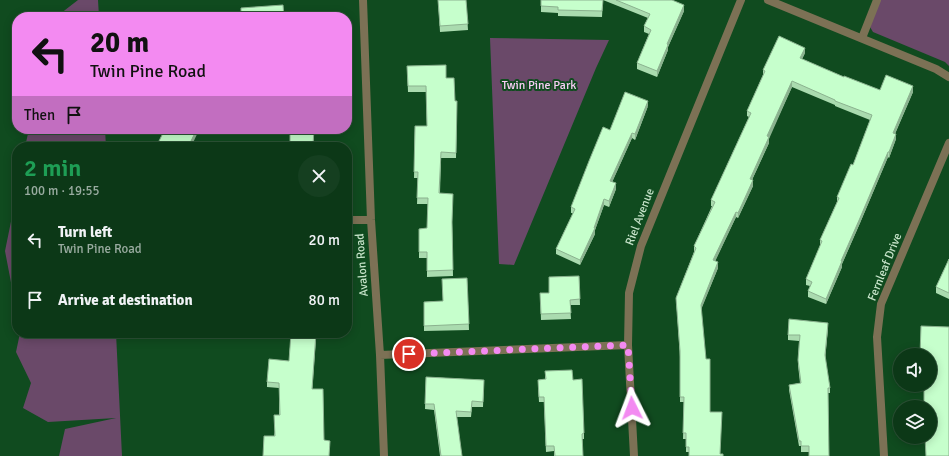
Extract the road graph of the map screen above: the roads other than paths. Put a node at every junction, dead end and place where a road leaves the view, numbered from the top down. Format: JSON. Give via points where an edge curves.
{"nodes":[{"id":1,"x":363,"y":0,"type":"edge"},
{"id":2,"x":742,"y":0,"type":"edge"},
{"id":3,"x":768,"y":0,"type":"edge"},
{"id":4,"x":877,"y":0,"type":"edge"},
{"id":5,"x":862,"y":38,"type":"junction"},
{"id":6,"x":949,"y":77,"type":"edge"},
{"id":7,"x":949,"y":143,"type":"edge"},
{"id":8,"x":352,"y":220,"type":"edge"},
{"id":9,"x":372,"y":220,"type":"junction"},
{"id":10,"x":628,"y":345,"type":"junction"},
{"id":11,"x":380,"y":355,"type":"junction"},
{"id":12,"x":384,"y":456,"type":"edge"},
{"id":13,"x":634,"y":456,"type":"edge"},
{"id":14,"x":884,"y":456,"type":"edge"}],
"edges":[{"from":1,"to":9,"type":"street","name":"Avalon Road"},
{"from":2,"to":10,"type":"street","name":"Riel Avenue","via":[[641,246],[629,293]]},
{"from":3,"to":5,"type":"street"},
{"from":4,"to":5,"type":"street"},
{"from":5,"to":6,"type":"street"},
{"from":7,"to":14,"type":"street","name":"Fernleaf Drive","via":[[881,304],[877,337]]},
{"from":8,"to":9,"type":"street"},
{"from":9,"to":11,"type":"street","name":"Avalon Road"},
{"from":10,"to":11,"type":"street"},
{"from":10,"to":13,"type":"street","name":"Riel Avenue"},
{"from":11,"to":12,"type":"street","name":"Avalon Road"}]}
